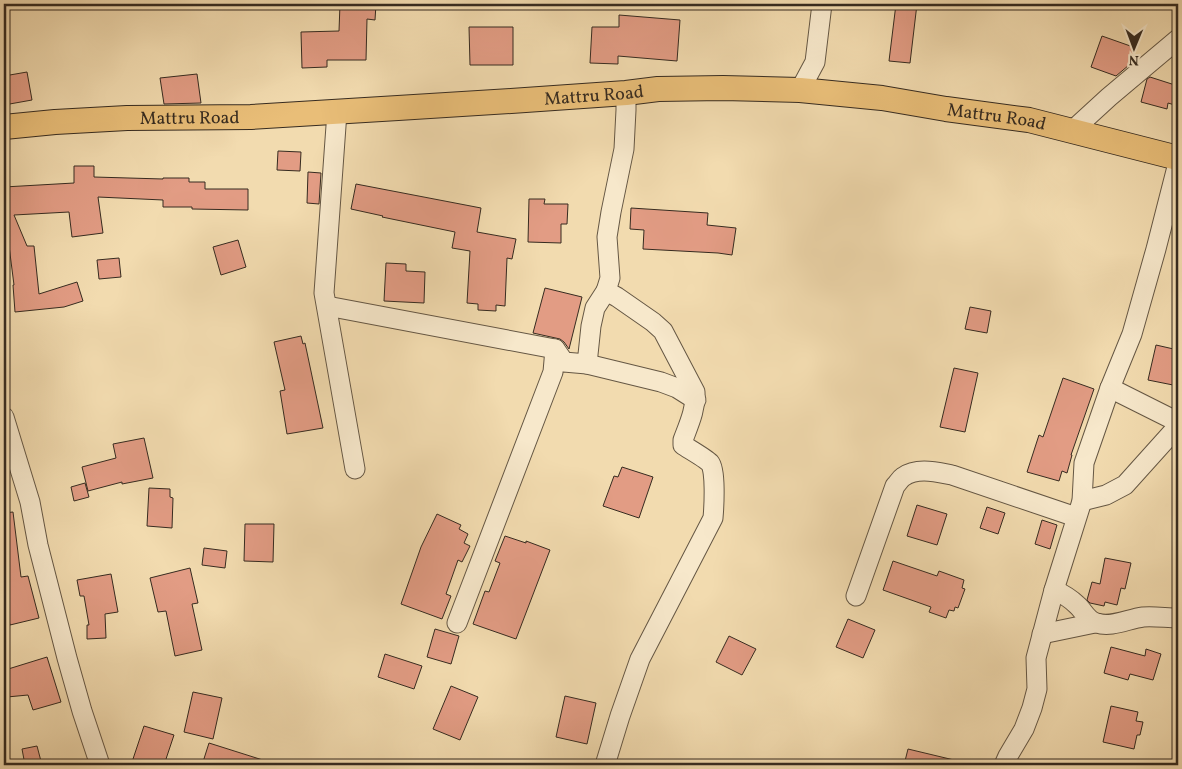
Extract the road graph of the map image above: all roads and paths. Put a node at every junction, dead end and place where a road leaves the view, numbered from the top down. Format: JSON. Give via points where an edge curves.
{"nodes":[{"id":1,"x":822,"y":4,"type":"edge"},
{"id":2,"x":1178,"y":39,"type":"edge"},
{"id":3,"x":800,"y":90,"type":"junction"},
{"id":4,"x":626,"y":93,"type":"junction"},
{"id":5,"x":337,"y":112,"type":"junction"},
{"id":6,"x":4,"y":127,"type":"edge"},
{"id":7,"x":1073,"y":130,"type":"junction"},
{"id":8,"x":1178,"y":158,"type":"edge"},
{"id":9,"x":1178,"y":163,"type":"edge"},
{"id":10,"x":606,"y":291,"type":"junction"},
{"id":11,"x":327,"y":306,"type":"junction"},
{"id":12,"x":555,"y":349,"type":"junction"},
{"id":13,"x":587,"y":364,"type":"junction"},
{"id":14,"x":1110,"y":388,"type":"junction"},
{"id":15,"x":696,"y":400,"type":"junction"},
{"id":16,"x":4,"y":417,"type":"edge"},
{"id":17,"x":1178,"y":422,"type":"edge"},
{"id":18,"x":1178,"y":426,"type":"edge"},
{"id":19,"x":355,"y":469,"type":"dead end"},
{"id":20,"x":1079,"y":509,"type":"junction"},
{"id":21,"x":1054,"y":590,"type":"junction"},
{"id":22,"x":856,"y":596,"type":"dead end"},
{"id":23,"x":1178,"y":618,"type":"edge"},
{"id":24,"x":457,"y":623,"type":"dead end"},
{"id":25,"x":1095,"y":623,"type":"junction"},
{"id":26,"x":1042,"y":634,"type":"junction"},
{"id":27,"x":100,"y":765,"type":"edge"},
{"id":28,"x":605,"y":765,"type":"edge"},
{"id":29,"x":1004,"y":765,"type":"edge"}],
"edges":[{"from":1,"to":3,"type":"street","via":[[814,62]]},
{"from":2,"to":7,"type":"street"},
{"from":3,"to":4,"type":"main road","name":"Mattru Road","via":[[723,88]]},
{"from":3,"to":7,"type":"main road","name":"Mattru Road","via":[[882,98],[1029,120]]},
{"from":4,"to":5,"type":"main road","name":"Mattru Road"},
{"from":4,"to":10,"type":"street","via":[[624,149],[607,237],[610,278]]},
{"from":5,"to":6,"type":"main road","name":"Mattru Road","via":[[251,117],[127,118]]},
{"from":5,"to":11,"type":"street","via":[[324,293]]},
{"from":7,"to":8,"type":"main road","name":"Mattru Road"},
{"from":9,"to":14,"type":"street","via":[[1132,334]]},
{"from":10,"to":13,"type":"street","via":[[595,308]]},
{"from":10,"to":15,"type":"street","via":[[663,331],[695,392]]},
{"from":11,"to":12,"type":"street"},
{"from":11,"to":19,"type":"street"},
{"from":12,"to":13,"type":"street","via":[[564,362]]},
{"from":12,"to":24,"type":"street","via":[[553,372]]},
{"from":13,"to":15,"type":"street","via":[[661,382]]},
{"from":14,"to":17,"type":"street"},
{"from":14,"to":20,"type":"street","via":[[1084,463]]},
{"from":15,"to":28,"type":"street","via":[[682,440],[683,445],[709,462],[713,470],[713,518],[640,659]]},
{"from":16,"to":27,"type":"street","via":[[30,502],[67,658]]},
{"from":18,"to":20,"type":"street","via":[[1125,485]]},
{"from":20,"to":21,"type":"street"},
{"from":20,"to":22,"type":"street","via":[[952,475],[917,471],[895,486]]},
{"from":21,"to":25,"type":"street","via":[[1068,596]]},
{"from":21,"to":26,"type":"street"},
{"from":23,"to":25,"type":"street","via":[[1145,617],[1109,625]]},
{"from":25,"to":26,"type":"street"},
{"from":26,"to":29,"type":"street","via":[[1036,658],[1037,689],[1032,708]]}]}
